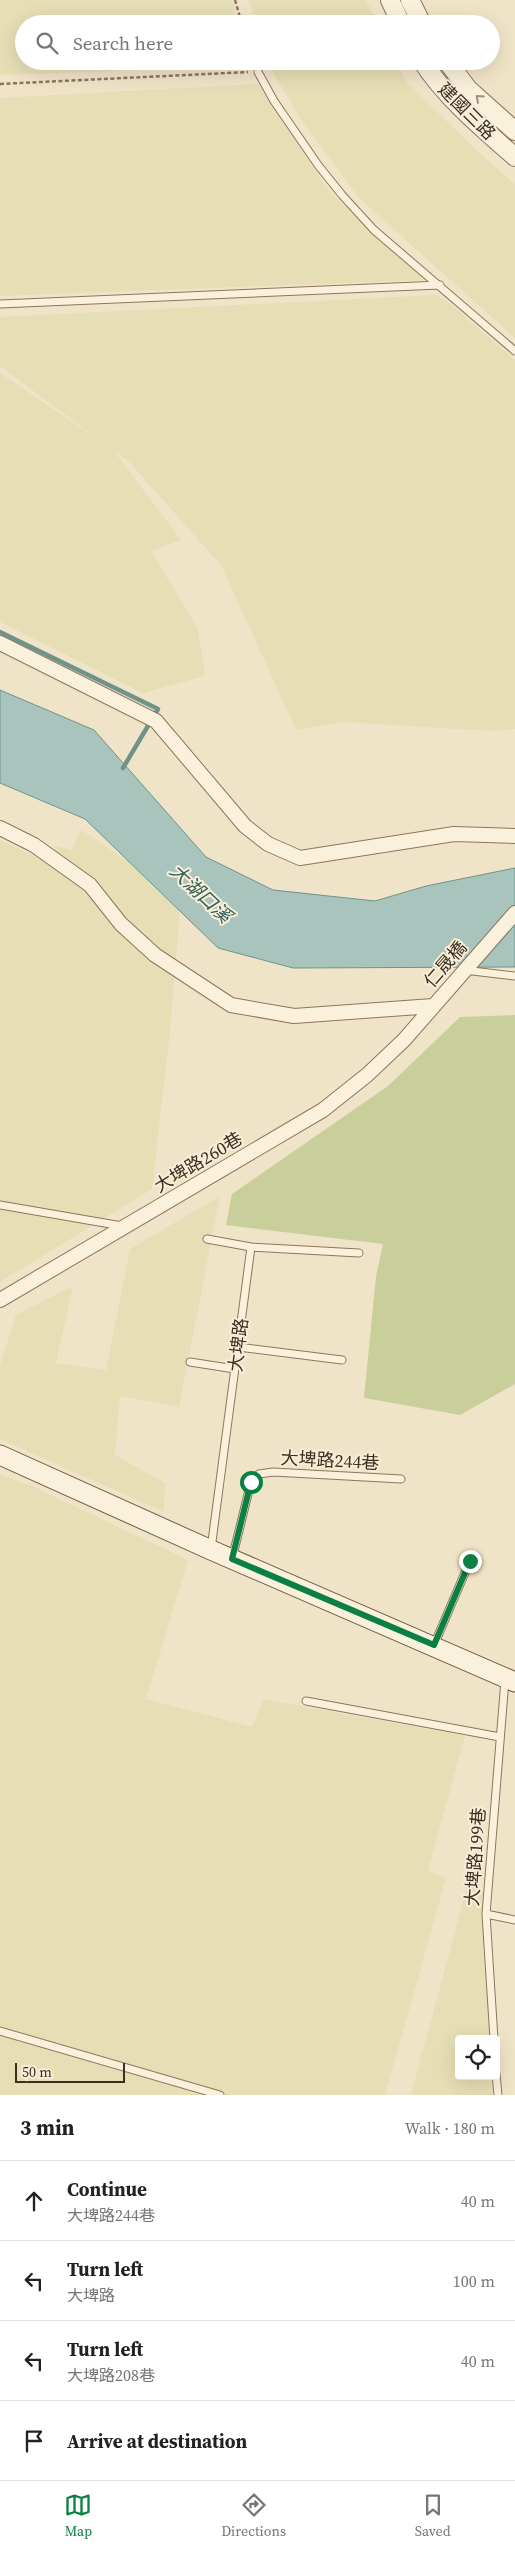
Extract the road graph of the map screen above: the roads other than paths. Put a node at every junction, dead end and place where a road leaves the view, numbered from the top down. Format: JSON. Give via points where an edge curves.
{"nodes":[{"id":1,"x":390,"y":0,"type":"edge"},
{"id":2,"x":410,"y":0,"type":"edge"},
{"id":3,"x":397,"y":15,"type":"edge"},
{"id":4,"x":418,"y":15,"type":"edge"},
{"id":5,"x":428,"y":70,"type":"edge"},
{"id":6,"x":454,"y":70,"type":"edge"},
{"id":7,"x":258,"y":72,"type":"road end"},
{"id":8,"x":515,"y":131,"type":"edge"},
{"id":9,"x":515,"y":157,"type":"edge"},
{"id":10,"x":440,"y":285,"type":"junction"},
{"id":11,"x":0,"y":304,"type":"edge"},
{"id":12,"x":515,"y":351,"type":"edge"},
{"id":13,"x":0,"y":643,"type":"edge"},
{"id":14,"x":0,"y":828,"type":"edge"},
{"id":15,"x":515,"y":836,"type":"edge"},
{"id":16,"x":515,"y":913,"type":"edge"},
{"id":17,"x":464,"y":970,"type":"junction"},
{"id":18,"x":515,"y":976,"type":"edge"},
{"id":19,"x":433,"y":1006,"type":"junction"},
{"id":20,"x":404,"y":1040,"type":"joint"},
{"id":21,"x":0,"y":1205,"type":"edge"},
{"id":22,"x":127,"y":1227,"type":"junction"},
{"id":23,"x":207,"y":1239,"type":"dead end"},
{"id":24,"x":251,"y":1247,"type":"junction"},
{"id":25,"x":359,"y":1253,"type":"dead end"},
{"id":26,"x":0,"y":1300,"type":"edge"},
{"id":27,"x":238,"y":1347,"type":"junction"},
{"id":28,"x":342,"y":1360,"type":"dead end"},
{"id":29,"x":190,"y":1362,"type":"dead end"},
{"id":30,"x":235,"y":1369,"type":"junction"},
{"id":31,"x":0,"y":1455,"type":"edge"},
{"id":32,"x":401,"y":1479,"type":"dead end"},
{"id":33,"x":211,"y":1550,"type":"junction"},
{"id":34,"x":232,"y":1559,"type":"junction"},
{"id":35,"x":470,"y":1561,"type":"dead end"},
{"id":36,"x":434,"y":1645,"type":"junction"},
{"id":37,"x":510,"y":1680,"type":"edge"},
{"id":38,"x":306,"y":1701,"type":"dead end"},
{"id":39,"x":500,"y":1738,"type":"junction"},
{"id":40,"x":486,"y":1914,"type":"junction"},
{"id":41,"x":515,"y":1920,"type":"edge"},
{"id":42,"x":0,"y":2031,"type":"edge"},
{"id":43,"x":494,"y":2035,"type":"edge"},
{"id":44,"x":497,"y":2080,"type":"edge"},
{"id":45,"x":220,"y":2095,"type":"edge"},
{"id":46,"x":498,"y":2095,"type":"edge"}],
"edges":[{"from":1,"to":3,"type":"street"},
{"from":2,"to":4,"type":"street"},
{"from":5,"to":9,"type":"street","name":"建國三路","via":[[478,124]]},
{"from":8,"to":6,"type":"street","name":"建國三路","one_way":true,"via":[[468,89]]},
{"from":7,"to":10,"type":"lane","via":[[312,157],[342,195],[374,230]]},
{"from":10,"to":11,"type":"lane"},
{"from":10,"to":12,"type":"lane"},
{"from":13,"to":15,"type":"street","via":[[156,721],[245,826],[268,844],[300,858],[454,834]]},
{"from":14,"to":19,"type":"street","via":[[34,845],[90,885],[121,924],[155,955],[231,1005],[294,1016]]},
{"from":16,"to":17,"type":"street","name":"仁晟橋"},
{"from":17,"to":18,"type":"lane"},
{"from":17,"to":19,"type":"street","name":"仁晟橋"},
{"from":19,"to":20,"type":"street","name":"仁晟橋"},
{"from":20,"to":22,"type":"street","name":"大埤路260巷","via":[[323,1110]]},
{"from":21,"to":22,"type":"lane"},
{"from":22,"to":26,"type":"street","name":"大埤路260巷"},
{"from":23,"to":24,"type":"lane"},
{"from":24,"to":25,"type":"lane"},
{"from":24,"to":27,"type":"lane","name":"大埤路"},
{"from":27,"to":28,"type":"lane"},
{"from":27,"to":30,"type":"lane","name":"大埤路"},
{"from":29,"to":30,"type":"lane"},
{"from":30,"to":33,"type":"lane","name":"大埤路"},
{"from":31,"to":33,"type":"main road"},
{"from":32,"to":34,"type":"lane","name":"大埤路244巷","via":[[259,1474],[251,1482]]},
{"from":33,"to":34,"type":"main road"},
{"from":34,"to":36,"type":"main road"},
{"from":35,"to":36,"type":"lane"},
{"from":36,"to":37,"type":"main road"},
{"from":37,"to":39,"type":"lane","name":"大埤路199巷"},
{"from":38,"to":39,"type":"lane"},
{"from":39,"to":40,"type":"lane","name":"大埤路199巷"},
{"from":40,"to":41,"type":"lane"},
{"from":40,"to":43,"type":"lane","name":"大埤路199巷"},
{"from":42,"to":45,"type":"lane"},
{"from":44,"to":46,"type":"lane"}]}
